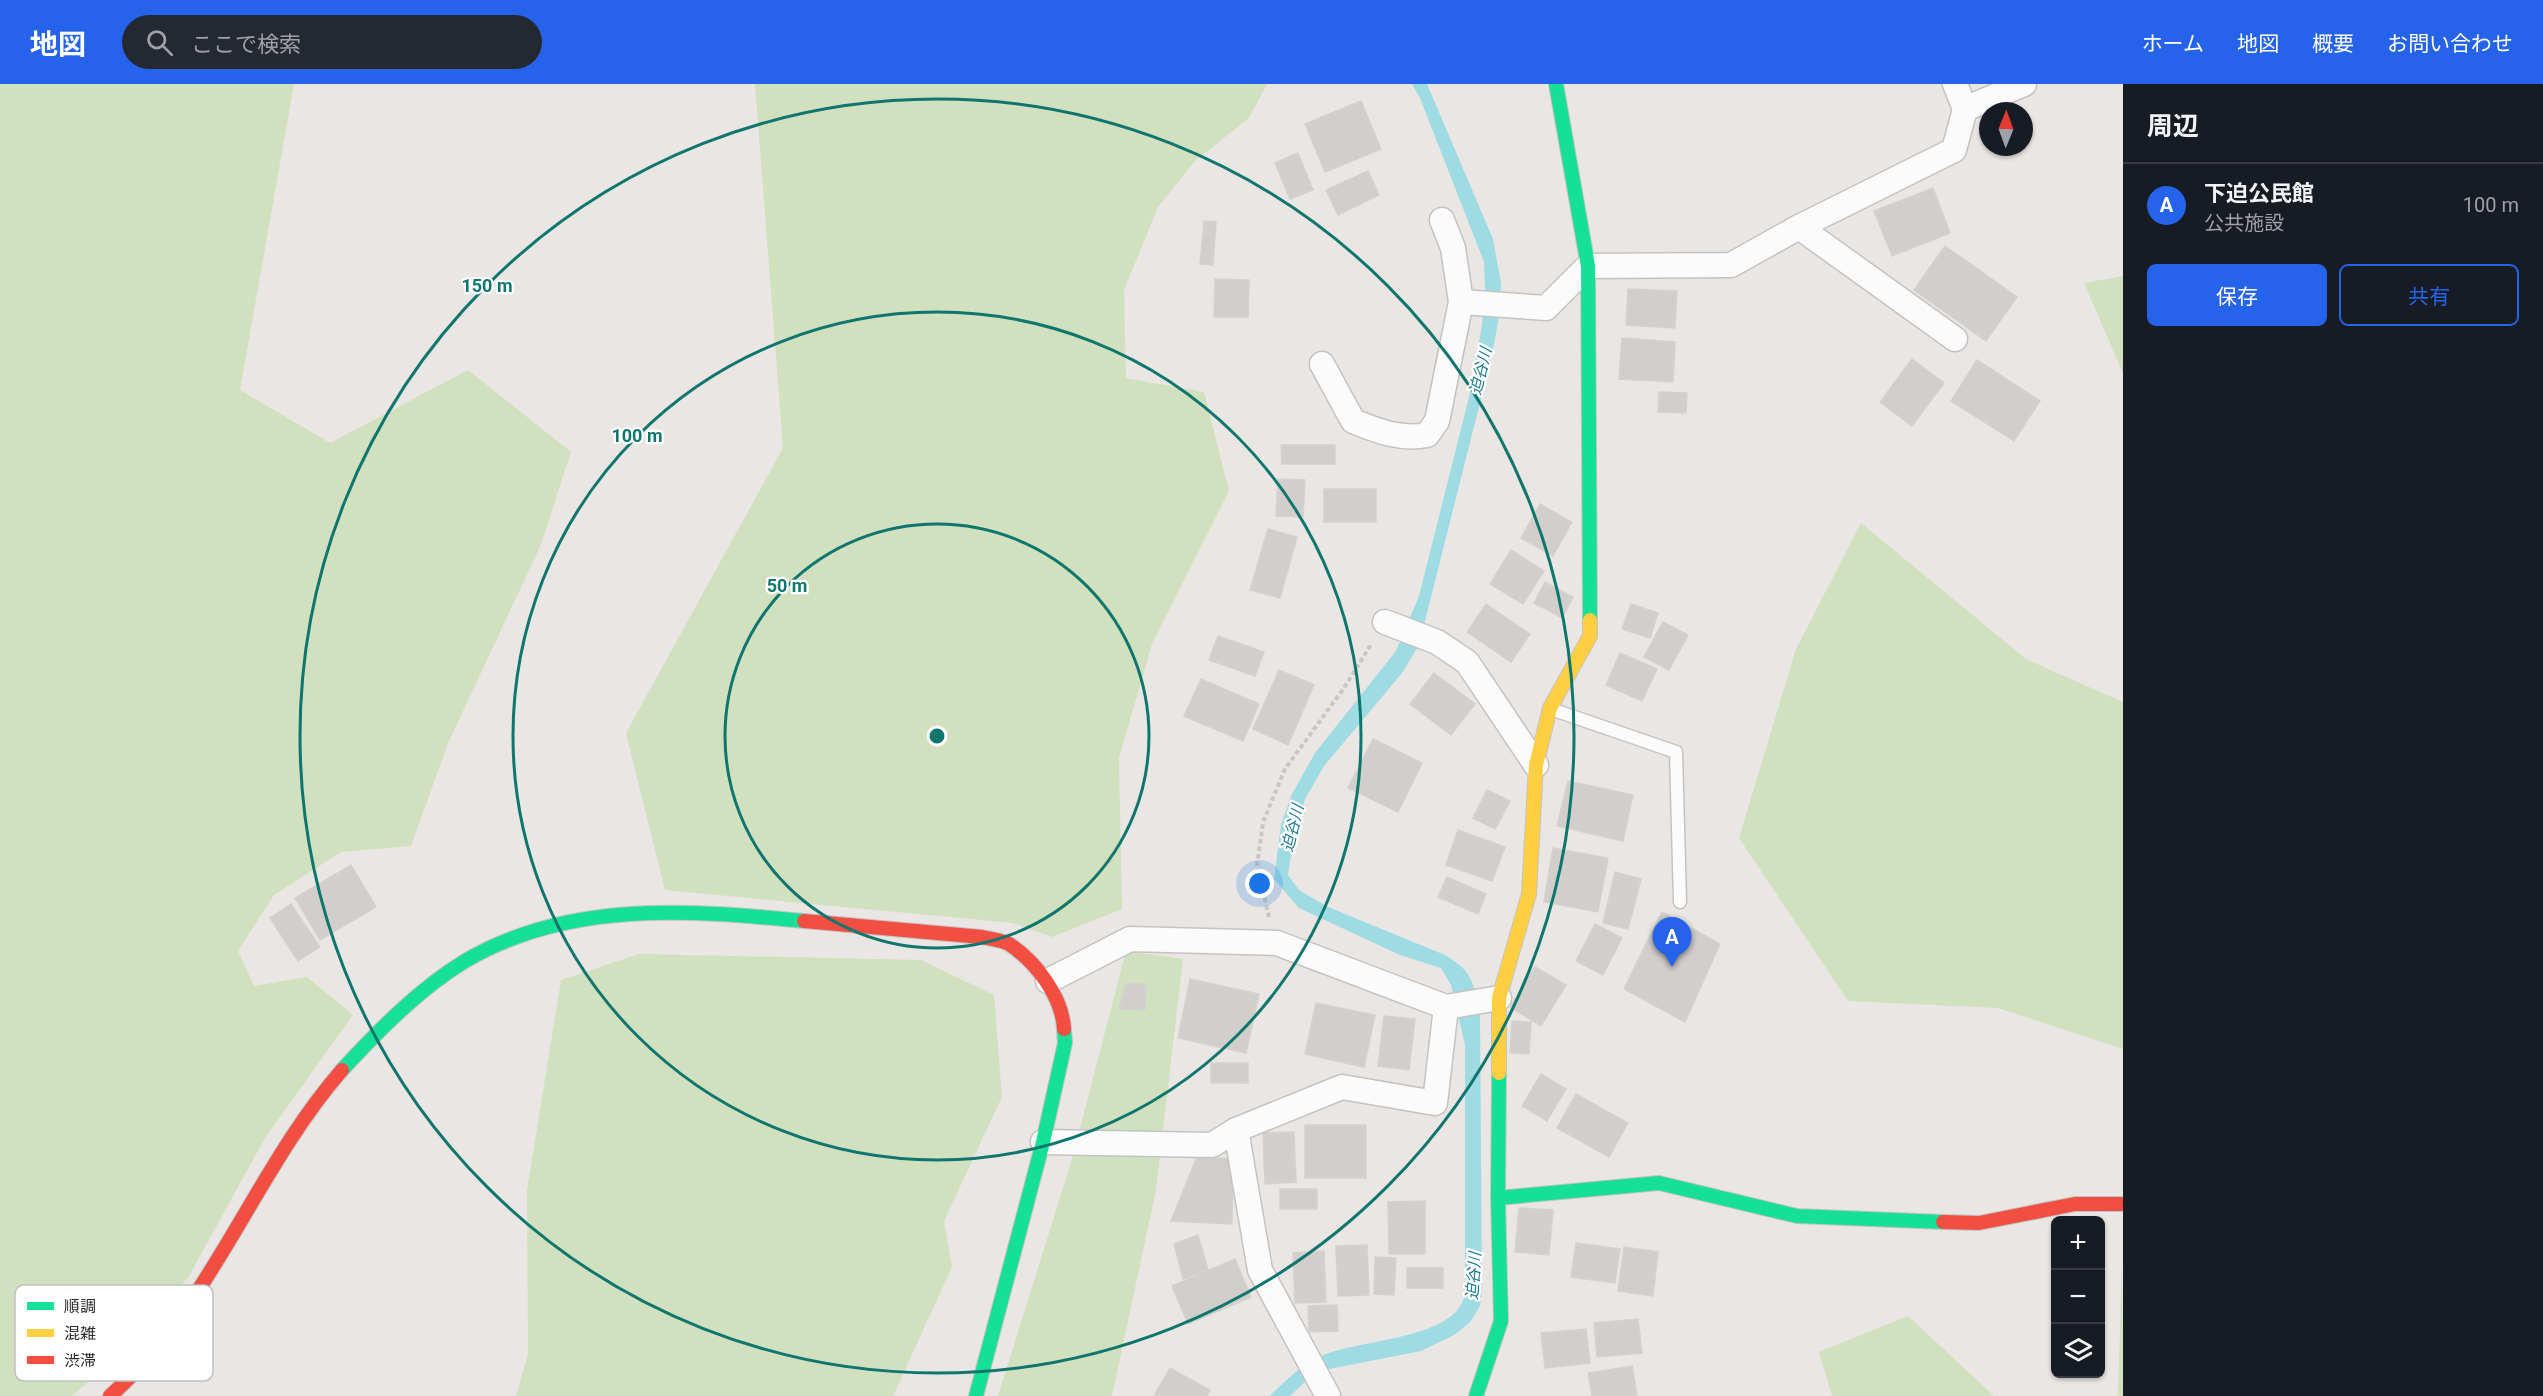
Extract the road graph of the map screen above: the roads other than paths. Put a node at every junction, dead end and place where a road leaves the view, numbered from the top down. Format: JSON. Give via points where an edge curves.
{"nodes":[{"id":1,"x":1556,"y":84,"type":"edge"},
{"id":2,"x":1955,"y":84,"type":"edge"},
{"id":3,"x":2024,"y":84,"type":"edge"},
{"id":4,"x":1965,"y":109,"type":"junction"},
{"id":5,"x":1442,"y":220,"type":"dead end"},
{"id":6,"x":1799,"y":227,"type":"junction"},
{"id":7,"x":1588,"y":266,"type":"junction"},
{"id":8,"x":1467,"y":302,"type":"junction"},
{"id":9,"x":1954,"y":339,"type":"dead end"},
{"id":10,"x":1322,"y":364,"type":"dead end"},
{"id":11,"x":1392,"y":625,"type":"road end"},
{"id":12,"x":1550,"y":708,"type":"junction"},
{"id":13,"x":1536,"y":765,"type":"junction"},
{"id":14,"x":1680,"y":902,"type":"dead end"},
{"id":15,"x":1048,"y":981,"type":"junction"},
{"id":16,"x":1491,"y":1000,"type":"junction"},
{"id":17,"x":1446,"y":1007,"type":"junction"},
{"id":18,"x":1236,"y":1130,"type":"junction"},
{"id":19,"x":1043,"y":1142,"type":"junction"},
{"id":20,"x":1498,"y":1198,"type":"junction"},
{"id":21,"x":2123,"y":1204,"type":"edge"},
{"id":22,"x":203,"y":1285,"type":"edge"},
{"id":23,"x":125,"y":1381,"type":"edge"},
{"id":24,"x":110,"y":1396,"type":"edge"},
{"id":25,"x":976,"y":1396,"type":"edge"},
{"id":26,"x":1328,"y":1396,"type":"edge"},
{"id":27,"x":1476,"y":1396,"type":"edge"}],
"edges":[{"from":1,"to":7,"type":"street"},
{"from":2,"to":4,"type":"street"},
{"from":3,"to":4,"type":"street"},
{"from":4,"to":6,"type":"street","via":[[1954,150]]},
{"from":5,"to":8,"type":"street"},
{"from":6,"to":7,"type":"street","via":[[1731,265]]},
{"from":6,"to":9,"type":"street"},
{"from":7,"to":8,"type":"street","via":[[1546,308]]},
{"from":7,"to":12,"type":"street","via":[[1590,636]]},
{"from":8,"to":10,"type":"street","via":[[1437,421],[1427,435],[1392,435],[1353,421]]},
{"from":11,"to":13,"type":"street","via":[[1437,642],[1467,662]]},
{"from":12,"to":13,"type":"street"},
{"from":12,"to":14,"type":"lane","via":[[1676,752]]},
{"from":13,"to":16,"type":"street","via":[[1529,894]]},
{"from":15,"to":17,"type":"street","via":[[1130,939],[1277,943]]},
{"from":15,"to":19,"type":"street","via":[[1063,1015],[1065,1043]]},
{"from":15,"to":22,"type":"street","via":[[1008,943],[982,937],[711,912],[660,912],[557,924],[455,967],[364,1045],[327,1087],[291,1138]]},
{"from":16,"to":17,"type":"street"},
{"from":16,"to":20,"type":"street"},
{"from":17,"to":18,"type":"street","via":[[1436,1103],[1342,1088]]},
{"from":18,"to":19,"type":"street","via":[[1212,1145]]},
{"from":18,"to":26,"type":"street","via":[[1260,1270]]},
{"from":19,"to":25,"type":"street"},
{"from":20,"to":21,"type":"street","via":[[1659,1183],[1797,1216],[1979,1223],[2076,1204]]},
{"from":20,"to":27,"type":"street","via":[[1501,1320]]},
{"from":23,"to":24,"type":"street"}]}
